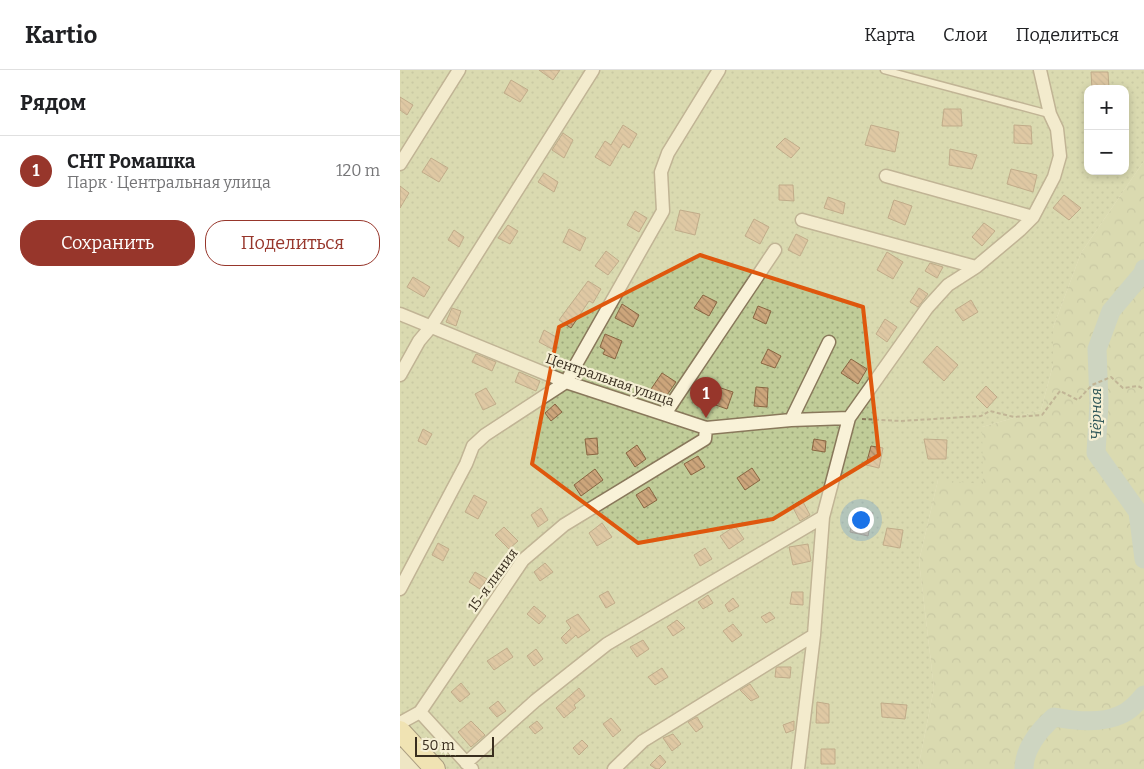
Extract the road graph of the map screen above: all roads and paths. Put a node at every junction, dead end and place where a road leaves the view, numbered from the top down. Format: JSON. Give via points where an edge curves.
{"nodes":[{"id":1,"x":459,"y":70,"type":"edge"},
{"id":2,"x":593,"y":70,"type":"edge"},
{"id":3,"x":719,"y":70,"type":"edge"},
{"id":4,"x":884,"y":70,"type":"edge"},
{"id":5,"x":1040,"y":70,"type":"edge"},
{"id":6,"x":1050,"y":114,"type":"junction"},
{"id":7,"x":400,"y":164,"type":"edge"},
{"id":8,"x":886,"y":176,"type":"dead end"},
{"id":9,"x":1033,"y":217,"type":"junction"},
{"id":10,"x":802,"y":220,"type":"dead end"},
{"id":11,"x":775,"y":250,"type":"dead end"},
{"id":12,"x":976,"y":267,"type":"junction"},
{"id":13,"x":400,"y":314,"type":"edge"},
{"id":14,"x":430,"y":328,"type":"junction"},
{"id":15,"x":828,"y":342,"type":"dead end"},
{"id":16,"x":400,"y":375,"type":"edge"},
{"id":17,"x":566,"y":382,"type":"junction"},
{"id":18,"x":1144,"y":389,"type":"edge"},
{"id":19,"x":665,"y":414,"type":"junction"},
{"id":20,"x":849,"y":418,"type":"junction"},
{"id":21,"x":791,"y":420,"type":"junction"},
{"id":22,"x":706,"y":428,"type":"junction"},
{"id":23,"x":823,"y":517,"type":"junction"},
{"id":24,"x":400,"y":589,"type":"edge"},
{"id":25,"x":814,"y":635,"type":"junction"},
{"id":26,"x":420,"y":712,"type":"junction"},
{"id":27,"x":400,"y":723,"type":"edge"},
{"id":28,"x":400,"y":731,"type":"edge"},
{"id":29,"x":469,"y":766,"type":"edge"},
{"id":30,"x":435,"y":769,"type":"edge"},
{"id":31,"x":614,"y":769,"type":"edge"},
{"id":32,"x":798,"y":769,"type":"edge"}],
"edges":[{"from":1,"to":7,"type":"street"},
{"from":2,"to":14,"type":"street"},
{"from":3,"to":17,"type":"street","via":[[668,153],[661,172],[663,211]]},
{"from":4,"to":6,"type":"lane"},
{"from":5,"to":6,"type":"street"},
{"from":6,"to":9,"type":"street","via":[[1060,156],[1054,177]]},
{"from":8,"to":9,"type":"street"},
{"from":9,"to":12,"type":"street"},
{"from":10,"to":12,"type":"street"},
{"from":11,"to":19,"type":"street"},
{"from":12,"to":20,"type":"street","via":[[948,285],[927,308]]},
{"from":13,"to":14,"type":"street","name":"Центральная улица"},
{"from":14,"to":16,"type":"street"},
{"from":14,"to":17,"type":"street","name":"Центральная улица"},
{"from":15,"to":21,"type":"street"},
{"from":17,"to":19,"type":"street","name":"Центральная улица"},
{"from":17,"to":24,"type":"street","via":[[473,446]]},
{"from":18,"to":20,"type":"path","via":[[1138,386],[1123,388],[1111,377],[1092,385],[1078,400],[1060,391],[1042,415],[1014,416],[990,411],[981,416],[900,421]]},
{"from":19,"to":22,"type":"street","name":"Центральная улица"},
{"from":20,"to":21,"type":"street","name":"Центральная улица"},
{"from":20,"to":23,"type":"street"},
{"from":21,"to":22,"type":"street","name":"Центральная улица"},
{"from":22,"to":26,"type":"street","name":"15-я линия","via":[[705,439],[564,525],[523,560]]},
{"from":23,"to":25,"type":"street"},
{"from":23,"to":29,"type":"street","via":[[607,644],[536,701]]},
{"from":25,"to":31,"type":"street","via":[[643,741]]},
{"from":25,"to":32,"type":"street"},
{"from":26,"to":27,"type":"street","name":"15-я линия"},
{"from":26,"to":29,"type":"street"},
{"from":28,"to":30,"type":"main road"}]}
